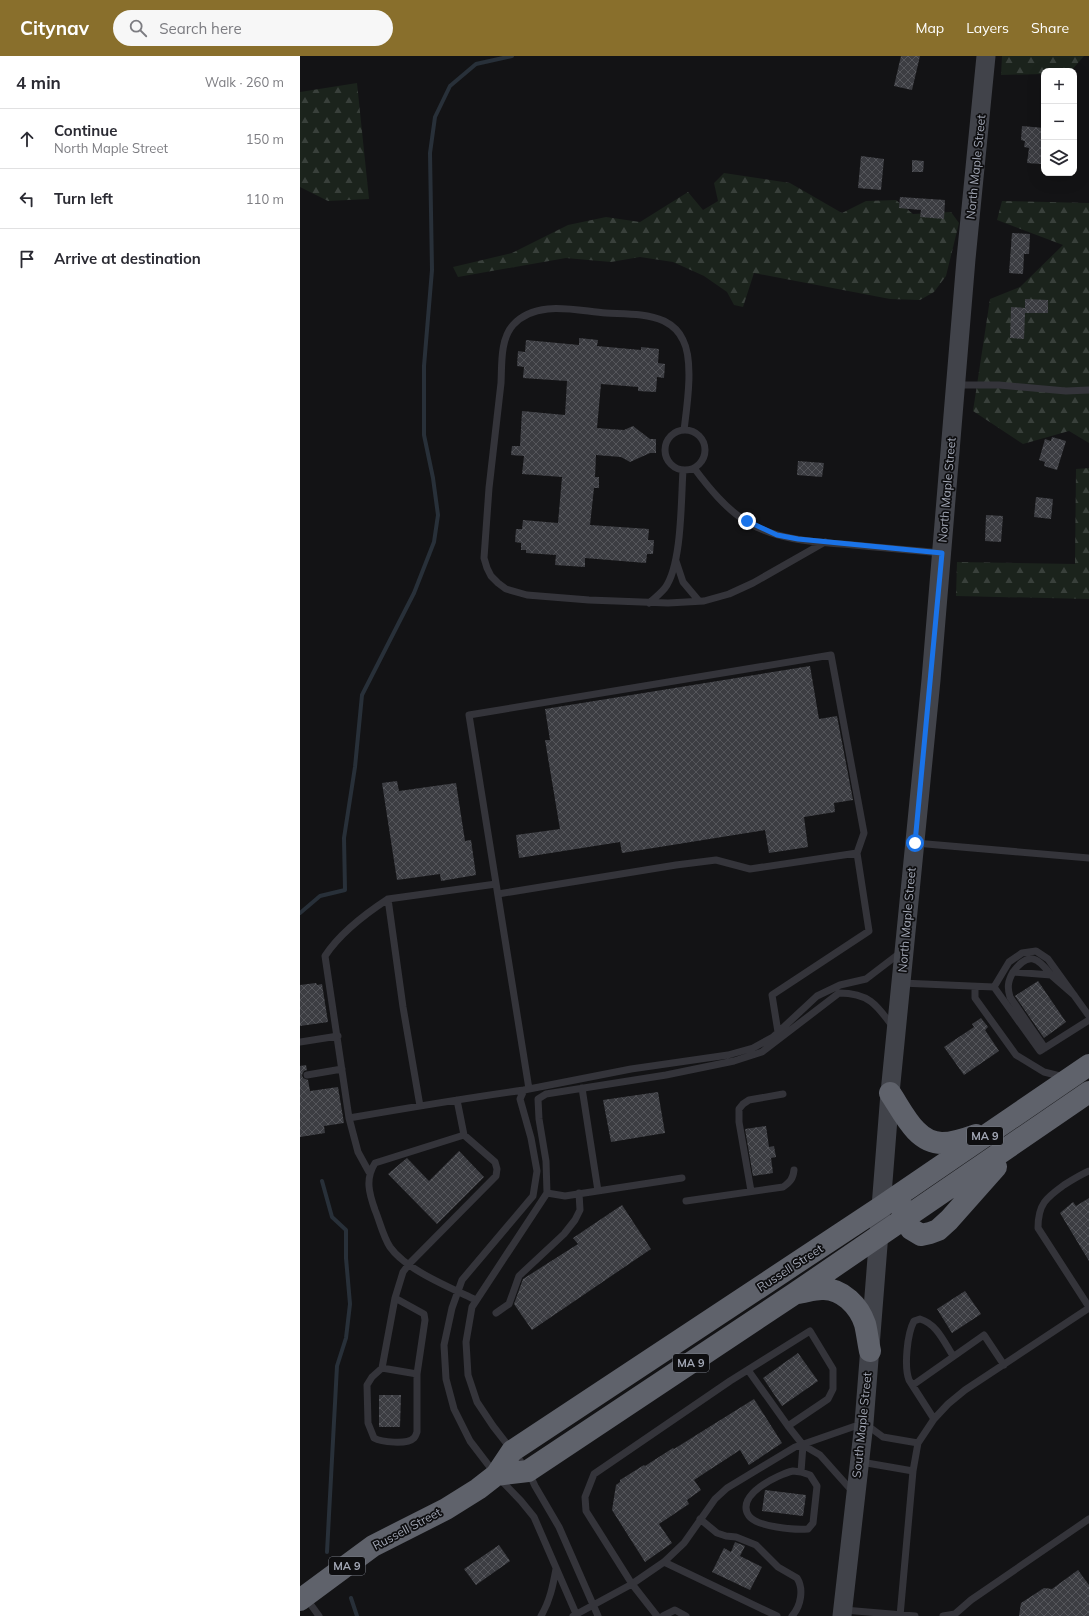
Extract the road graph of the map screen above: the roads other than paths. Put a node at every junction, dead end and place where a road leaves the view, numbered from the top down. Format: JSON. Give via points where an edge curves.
{"nodes":[{"id":1,"x":986,"y":56,"type":"edge"},
{"id":2,"x":956,"y":385,"type":"junction"},
{"id":3,"x":1089,"y":390,"type":"edge"},
{"id":4,"x":684,"y":430,"type":"junction"},
{"id":5,"x":694,"y":468,"type":"junction"},
{"id":6,"x":683,"y":470,"type":"junction"},
{"id":7,"x":825,"y":542,"type":"junction"},
{"id":8,"x":942,"y":553,"type":"junction"},
{"id":9,"x":676,"y":561,"type":"junction"},
{"id":10,"x":698,"y":601,"type":"junction"},
{"id":11,"x":649,"y":602,"type":"junction"},
{"id":12,"x":915,"y":843,"type":"junction"},
{"id":13,"x":857,"y":853,"type":"junction"},
{"id":14,"x":1089,"y":858,"type":"edge"},
{"id":15,"x":496,"y":884,"type":"junction"},
{"id":16,"x":498,"y":894,"type":"junction"},
{"id":17,"x":388,"y":899,"type":"junction"},
{"id":18,"x":904,"y":950,"type":"junction"},
{"id":19,"x":1013,"y":972,"type":"junction"},
{"id":20,"x":1050,"y":974,"type":"junction"},
{"id":21,"x":901,"y":983,"type":"junction"},
{"id":22,"x":975,"y":986,"type":"junction"},
{"id":23,"x":994,"y":987,"type":"junction"},
{"id":24,"x":1074,"y":995,"type":"junction"},
{"id":25,"x":1089,"y":1016,"type":"edge"},
{"id":26,"x":1089,"y":1020,"type":"edge"},
{"id":27,"x":896,"y":1031,"type":"junction"},
{"id":28,"x":778,"y":1032,"type":"junction"},
{"id":29,"x":338,"y":1036,"type":"junction"},
{"id":30,"x":300,"y":1042,"type":"edge"},
{"id":31,"x":1045,"y":1048,"type":"junction"},
{"id":32,"x":1089,"y":1065,"type":"edge"},
{"id":33,"x":342,"y":1069,"type":"junction"},
{"id":34,"x":308,"y":1075,"type":"dead end"},
{"id":35,"x":1070,"y":1078,"type":"junction"},
{"id":36,"x":582,"y":1088,"type":"junction"},
{"id":37,"x":527,"y":1090,"type":"junction"},
{"id":38,"x":1089,"y":1092,"type":"edge"},
{"id":39,"x":890,"y":1093,"type":"junction"},
{"id":40,"x":783,"y":1094,"type":"dead end"},
{"id":41,"x":456,"y":1100,"type":"junction"},
{"id":42,"x":420,"y":1106,"type":"junction"},
{"id":43,"x":349,"y":1118,"type":"junction"},
{"id":44,"x":993,"y":1131,"type":"junction"},
{"id":45,"x":464,"y":1136,"type":"junction"},
{"id":46,"x":794,"y":1170,"type":"dead end"},
{"id":47,"x":1089,"y":1171,"type":"edge"},
{"id":48,"x":369,"y":1172,"type":"junction"},
{"id":49,"x":682,"y":1178,"type":"dead end"},
{"id":50,"x":598,"y":1191,"type":"junction"},
{"id":51,"x":751,"y":1191,"type":"junction"},
{"id":52,"x":547,"y":1193,"type":"junction"},
{"id":53,"x":579,"y":1193,"type":"junction"},
{"id":54,"x":902,"y":1193,"type":"junction"},
{"id":55,"x":686,"y":1201,"type":"dead end"},
{"id":56,"x":881,"y":1207,"type":"junction"},
{"id":57,"x":904,"y":1218,"type":"junction"},
{"id":58,"x":879,"y":1234,"type":"junction"},
{"id":59,"x":408,"y":1264,"type":"junction"},
{"id":60,"x":458,"y":1291,"type":"junction"},
{"id":61,"x":794,"y":1294,"type":"junction"},
{"id":62,"x":395,"y":1298,"type":"junction"},
{"id":63,"x":476,"y":1300,"type":"junction"},
{"id":64,"x":1089,"y":1307,"type":"edge"},
{"id":65,"x":496,"y":1313,"type":"dead end"},
{"id":66,"x":870,"y":1351,"type":"junction"},
{"id":67,"x":954,"y":1356,"type":"junction"},
{"id":68,"x":1004,"y":1365,"type":"junction"},
{"id":69,"x":382,"y":1368,"type":"junction"},
{"id":70,"x":748,"y":1370,"type":"junction"},
{"id":71,"x":417,"y":1374,"type":"junction"},
{"id":72,"x":913,"y":1385,"type":"junction"},
{"id":73,"x":934,"y":1419,"type":"junction"},
{"id":74,"x":864,"y":1423,"type":"junction"},
{"id":75,"x":788,"y":1426,"type":"junction"},
{"id":76,"x":918,"y":1443,"type":"junction"},
{"id":77,"x":803,"y":1445,"type":"junction"},
{"id":78,"x":512,"y":1451,"type":"junction"},
{"id":79,"x":859,"y":1462,"type":"junction"},
{"id":80,"x":528,"y":1471,"type":"junction"},
{"id":81,"x":913,"y":1471,"type":"junction"},
{"id":82,"x":801,"y":1472,"type":"junction"},
{"id":83,"x":496,"y":1476,"type":"junction"},
{"id":84,"x":855,"y":1494,"type":"junction"},
{"id":85,"x":1089,"y":1519,"type":"edge"},
{"id":86,"x":700,"y":1520,"type":"junction"},
{"id":87,"x":664,"y":1562,"type":"junction"},
{"id":88,"x":556,"y":1568,"type":"junction"},
{"id":89,"x":632,"y":1584,"type":"junction"},
{"id":90,"x":303,"y":1598,"type":"edge"},
{"id":91,"x":593,"y":1605,"type":"junction"},
{"id":92,"x":842,"y":1613,"type":"edge"},
{"id":93,"x":575,"y":1615,"type":"edge"},
{"id":94,"x":955,"y":1615,"type":"edge"},
{"id":95,"x":319,"y":1616,"type":"edge"},
{"id":96,"x":541,"y":1616,"type":"edge"},
{"id":97,"x":598,"y":1616,"type":"edge"},
{"id":98,"x":657,"y":1616,"type":"edge"},
{"id":99,"x":662,"y":1616,"type":"edge"},
{"id":100,"x":686,"y":1616,"type":"edge"},
{"id":101,"x":777,"y":1616,"type":"edge"},
{"id":102,"x":792,"y":1616,"type":"edge"},
{"id":103,"x":900,"y":1616,"type":"edge"},
{"id":104,"x":916,"y":1616,"type":"edge"},
{"id":105,"x":943,"y":1616,"type":"edge"}],
"edges":[{"from":1,"to":2,"type":"main road","name":"North Maple Street"},
{"from":2,"to":3,"type":"lane"},
{"from":2,"to":8,"type":"main road","name":"North Maple Street"},
{"from":4,"to":5,"type":"lane","via":[[696,433],[704,443],[703,459]]},
{"from":4,"to":6,"type":"lane","via":[[669,438],[665,450],[668,462]]},
{"from":4,"to":11,"type":"lane","via":[[688,356],[682,338],[668,323],[635,314],[563,308],[526,315],[509,330],[502,356],[486,517],[484,558],[489,572],[502,586],[527,595]]},
{"from":5,"to":6,"type":"lane"},
{"from":5,"to":7,"type":"lane","via":[[724,503],[747,521],[777,535]]},
{"from":6,"to":9,"type":"lane"},
{"from":7,"to":8,"type":"lane"},
{"from":7,"to":10,"type":"lane","via":[[747,586],[729,594]]},
{"from":8,"to":12,"type":"main road","name":"North Maple Street"},
{"from":9,"to":10,"type":"lane","via":[[683,582]]},
{"from":9,"to":11,"type":"lane","via":[[665,588]]},
{"from":10,"to":11,"type":"lane"},
{"from":12,"to":14,"type":"lane"},
{"from":12,"to":18,"type":"main road","name":"North Maple Street"},
{"from":13,"to":15,"type":"lane","via":[[864,833],[831,655],[468,715]]},
{"from":13,"to":16,"type":"lane","via":[[750,869],[716,860]]},
{"from":13,"to":28,"type":"lane","via":[[869,931],[772,994]]},
{"from":15,"to":16,"type":"lane"},
{"from":15,"to":17,"type":"lane"},
{"from":16,"to":37,"type":"lane"},
{"from":17,"to":29,"type":"lane","via":[[371,910],[332,946],[325,956]]},
{"from":17,"to":42,"type":"lane"},
{"from":18,"to":21,"type":"main road","name":"North Maple Street"},
{"from":18,"to":28,"type":"lane","via":[[866,979],[840,985],[817,996]]},
{"from":19,"to":20,"type":"lane"},
{"from":19,"to":20,"type":"lane","via":[[1020,962],[1035,959],[1042,963]]},
{"from":19,"to":31,"type":"lane","via":[[1008,980],[1007,990],[1010,998]]},
{"from":20,"to":24,"type":"lane"},
{"from":21,"to":22,"type":"lane"},
{"from":21,"to":27,"type":"main road","name":"North Maple Street"},
{"from":22,"to":23,"type":"lane"},
{"from":22,"to":35,"type":"lane","via":[[975,998],[1016,1055],[1044,1072]]},
{"from":23,"to":24,"type":"lane","via":[[1009,962],[1022,953],[1036,951],[1048,958]]},
{"from":23,"to":31,"type":"lane","via":[[1040,1051]]},
{"from":24,"to":25,"type":"lane"},
{"from":26,"to":31,"type":"lane"},
{"from":27,"to":36,"type":"lane","via":[[876,1004],[852,993],[839,993],[762,1052],[734,1061],[666,1075]]},
{"from":27,"to":39,"type":"main road","name":"North Maple Street"},
{"from":28,"to":37,"type":"lane","via":[[753,1048],[728,1055],[631,1069]]},
{"from":29,"to":30,"type":"lane"},
{"from":29,"to":33,"type":"lane"},
{"from":32,"to":35,"type":"highway","name":"Russell Street","number":"MA 9"},
{"from":33,"to":34,"type":"lane"},
{"from":33,"to":43,"type":"lane"},
{"from":35,"to":44,"type":"highway","name":"Russell Street","number":"MA 9"},
{"from":36,"to":50,"type":"lane"},
{"from":36,"to":52,"type":"lane","via":[[546,1094],[538,1099],[546,1160]]},
{"from":37,"to":41,"type":"lane"},
{"from":37,"to":60,"type":"lane","via":[[520,1099],[537,1171],[533,1196],[462,1280]]},
{"from":38,"to":57,"type":"highway","name":"Russell Street","number":"MA 9"},
{"from":39,"to":44,"type":"highway","via":[[916,1132],[936,1143],[951,1143]]},
{"from":39,"to":56,"type":"main road","name":"North Maple Street"},
{"from":40,"to":51,"type":"lane","via":[[749,1100],[739,1109]]},
{"from":41,"to":42,"type":"lane"},
{"from":41,"to":45,"type":"lane"},
{"from":42,"to":43,"type":"lane"},
{"from":43,"to":48,"type":"lane","via":[[358,1152]]},
{"from":44,"to":54,"type":"highway","name":"Russell Street","number":"MA 9"},
{"from":45,"to":48,"type":"lane","via":[[375,1163]]},
{"from":45,"to":59,"type":"lane","via":[[495,1162],[496,1176]]},
{"from":46,"to":51,"type":"lane","via":[[793,1177],[783,1187]]},
{"from":47,"to":64,"type":"lane","via":[[1080,1174],[1048,1196],[1040,1213],[1038,1228]]},
{"from":48,"to":59,"type":"lane","via":[[369,1193],[386,1238],[397,1256]]},
{"from":49,"to":50,"type":"lane"},
{"from":50,"to":53,"type":"lane"},
{"from":51,"to":55,"type":"lane"},
{"from":52,"to":53,"type":"lane","via":[[565,1196]]},
{"from":52,"to":63,"type":"lane"},
{"from":53,"to":65,"type":"lane","via":[[580,1210],[575,1220],[564,1234],[518,1276],[509,1304]]},
{"from":54,"to":56,"type":"highway","name":"Russell Street","number":"MA 9"},
{"from":54,"to":57,"type":"highway","via":[[901,1207]]},
{"from":56,"to":58,"type":"main road","name":"North Maple Street"},
{"from":56,"to":78,"type":"highway","name":"Russell Street","number":"MA 9"},
{"from":57,"to":58,"type":"highway","name":"Russell Street","number":"MA 9"},
{"from":58,"to":61,"type":"highway","name":"Russell Street","number":"MA 9"},
{"from":58,"to":66,"type":"main road","name":"South Maple Street"},
{"from":59,"to":60,"type":"lane"},
{"from":59,"to":62,"type":"lane"},
{"from":60,"to":63,"type":"lane"},
{"from":60,"to":83,"type":"lane","via":[[444,1345],[446,1379],[454,1409],[470,1441]]},
{"from":61,"to":66,"type":"highway","via":[[823,1289],[836,1291],[847,1297],[865,1323]]},
{"from":61,"to":80,"type":"highway","name":"Russell Street","number":"MA 9"},
{"from":62,"to":69,"type":"lane"},
{"from":62,"to":71,"type":"lane","via":[[424,1314],[425,1325]]},
{"from":63,"to":78,"type":"lane","via":[[472,1306],[466,1342],[468,1375],[477,1402]]},
{"from":64,"to":68,"type":"lane"},
{"from":66,"to":74,"type":"main road","name":"South Maple Street"},
{"from":67,"to":68,"type":"lane","via":[[984,1335]]},
{"from":67,"to":72,"type":"lane"},
{"from":67,"to":72,"type":"lane","via":[[936,1328],[920,1318],[914,1322],[909,1337],[906,1373]]},
{"from":68,"to":73,"type":"lane","via":[[965,1390]]},
{"from":69,"to":71,"type":"lane"},
{"from":69,"to":71,"type":"lane","via":[[368,1385],[368,1423],[374,1438],[381,1442],[414,1439],[417,1432]]},
{"from":70,"to":75,"type":"lane"},
{"from":70,"to":75,"type":"lane","via":[[810,1331],[833,1369],[833,1389],[828,1399]]},
{"from":70,"to":89,"type":"lane","via":[[594,1474],[585,1496],[586,1511]]},
{"from":72,"to":73,"type":"lane"},
{"from":73,"to":76,"type":"lane"},
{"from":74,"to":76,"type":"lane","via":[[883,1437]]},
{"from":74,"to":77,"type":"lane"},
{"from":74,"to":79,"type":"main road","name":"South Maple Street"},
{"from":75,"to":77,"type":"lane"},
{"from":76,"to":81,"type":"lane"},
{"from":77,"to":82,"type":"lane"},
{"from":77,"to":84,"type":"lane","via":[[820,1455]]},
{"from":77,"to":86,"type":"lane","via":[[778,1456],[727,1488],[715,1499]]},
{"from":78,"to":80,"type":"lane"},
{"from":78,"to":83,"type":"highway","name":"Russell Street","number":"MA 9"},
{"from":79,"to":81,"type":"lane"},
{"from":79,"to":84,"type":"main road","name":"South Maple Street"},
{"from":80,"to":83,"type":"highway","name":"Russell Street","number":"MA 9"},
{"from":80,"to":91,"type":"lane","via":[[559,1527]]},
{"from":81,"to":103,"type":"lane"},
{"from":82,"to":82,"type":"lane","via":[[784,1472],[758,1487],[747,1504],[747,1511],[753,1519],[765,1524],[808,1529],[813,1523],[817,1486],[810,1475]]},
{"from":83,"to":88,"type":"lane","via":[[534,1517]]},
{"from":83,"to":90,"type":"highway","name":"Russell Street","number":"MA 9","via":[[446,1509],[373,1546]]},
{"from":84,"to":92,"type":"main road","name":"South Maple Street"},
{"from":85,"to":94,"type":"lane","via":[[971,1600]]},
{"from":86,"to":87,"type":"lane","via":[[684,1543]]},
{"from":86,"to":102,"type":"lane","via":[[717,1533],[756,1545],[778,1567],[797,1578],[802,1592]]},
{"from":87,"to":89,"type":"lane"},
{"from":87,"to":101,"type":"lane"},
{"from":88,"to":93,"type":"lane"},
{"from":88,"to":96,"type":"lane","via":[[553,1587]]},
{"from":89,"to":91,"type":"lane"},
{"from":89,"to":98,"type":"lane"},
{"from":90,"to":95,"type":"lane"},
{"from":91,"to":93,"type":"lane"},
{"from":91,"to":97,"type":"lane"},
{"from":92,"to":103,"type":"lane"},
{"from":94,"to":105,"type":"lane"},
{"from":99,"to":100,"type":"lane","via":[[675,1610]]},
{"from":103,"to":104,"type":"lane"}]}
